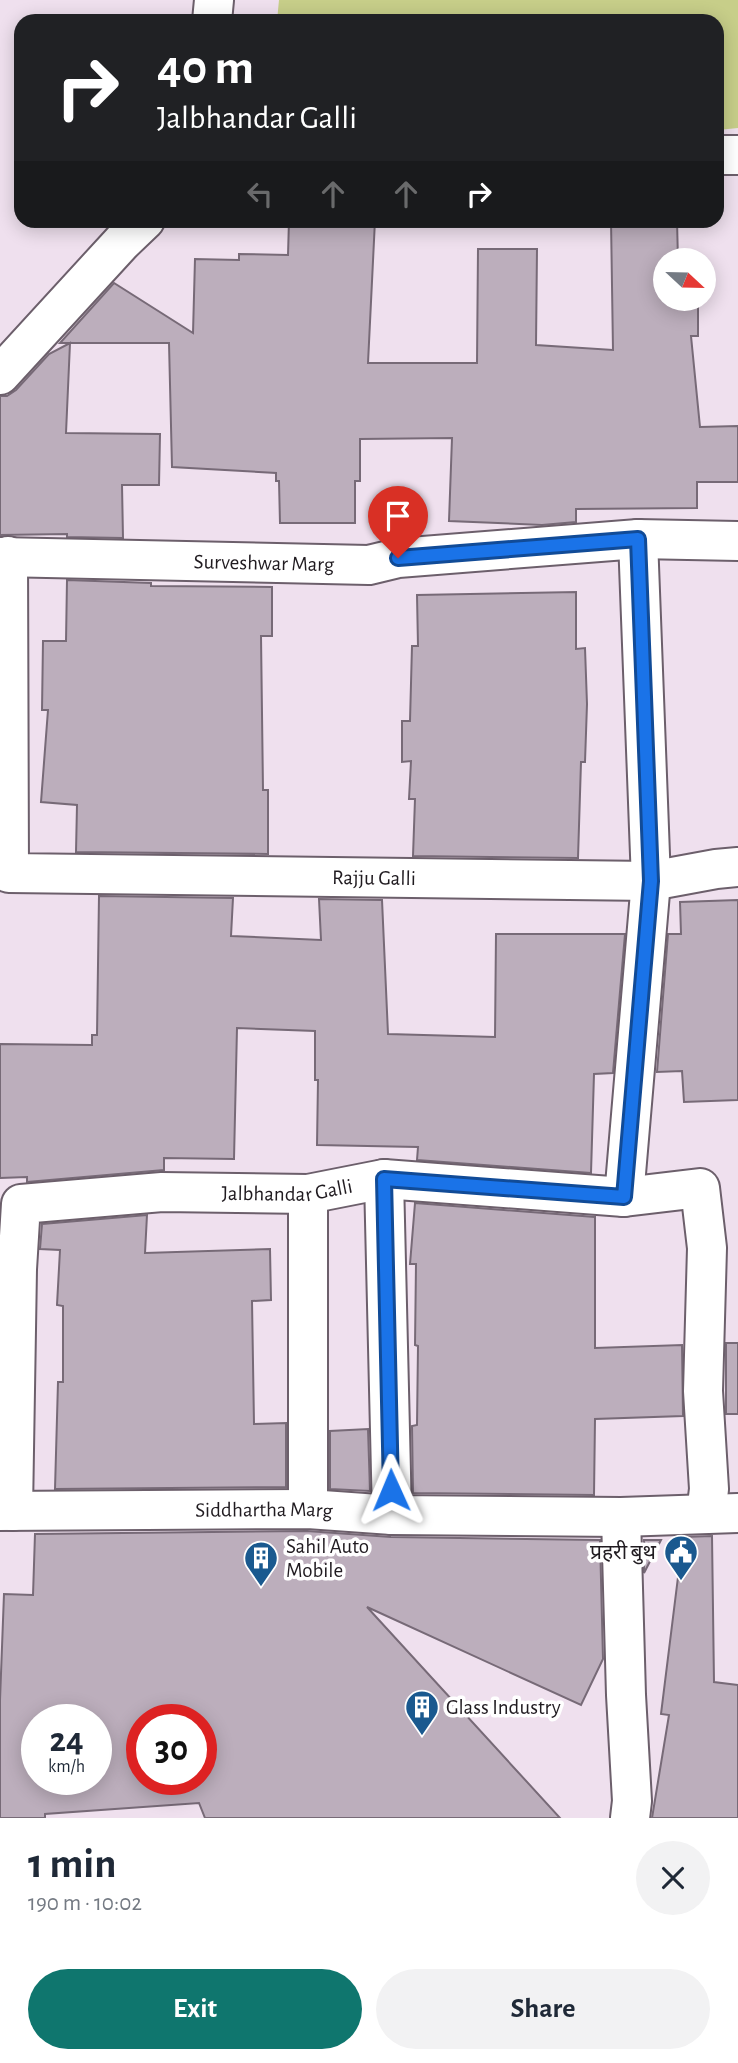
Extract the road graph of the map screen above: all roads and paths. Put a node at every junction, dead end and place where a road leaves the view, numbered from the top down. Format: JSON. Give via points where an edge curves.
{"nodes":[{"id":1,"x":137,"y":228,"type":"edge"},
{"id":2,"x":0,"y":375,"type":"edge"},
{"id":3,"x":638,"y":539,"type":"junction"},
{"id":4,"x":738,"y":541,"type":"edge"},
{"id":5,"x":4,"y":556,"type":"edge"},
{"id":6,"x":738,"y":867,"type":"edge"},
{"id":7,"x":651,"y":881,"type":"junction"},
{"id":8,"x":384,"y":1179,"type":"junction"},
{"id":9,"x":308,"y":1194,"type":"junction"},
{"id":10,"x":624,"y":1197,"type":"junction"},
{"id":11,"x":308,"y":1509,"type":"junction"},
{"id":12,"x":6,"y":1511,"type":"edge"},
{"id":13,"x":722,"y":1513,"type":"edge"},
{"id":14,"x":392,"y":1516,"type":"junction"},
{"id":15,"x":621,"y":1517,"type":"junction"},
{"id":16,"x":630,"y":1818,"type":"edge"}],
"edges":[{"from":1,"to":2,"type":"street"},
{"from":3,"to":4,"type":"street","name":"Surveshwar Marg"},
{"from":3,"to":5,"type":"street","name":"Surveshwar Marg","via":[[398,558],[369,565]]},
{"from":3,"to":7,"type":"street"},
{"from":5,"to":7,"type":"street","name":"Rajju Galli","via":[[9,873]]},
{"from":6,"to":7,"type":"street","name":"Rajju Galli"},
{"from":7,"to":10,"type":"street"},
{"from":8,"to":9,"type":"street","name":"Jalbhandar Galli"},
{"from":8,"to":10,"type":"street","name":"Jalbhandar Galli"},
{"from":8,"to":14,"type":"street"},
{"from":9,"to":11,"type":"street"},
{"from":9,"to":12,"type":"street","name":"Jalbhandar Galli","via":[[162,1192],[21,1204]]},
{"from":10,"to":13,"type":"street","name":"Jalbhandar Galli","via":[[700,1188],[707,1248],[703,1391],[709,1489]]},
{"from":11,"to":12,"type":"street","name":"Siddhartha Marg"},
{"from":11,"to":14,"type":"street","name":"Siddhartha Marg"},
{"from":13,"to":15,"type":"street","name":"Siddhartha Marg"},
{"from":14,"to":15,"type":"street","name":"Siddhartha Marg"},
{"from":15,"to":16,"type":"street"}]}
